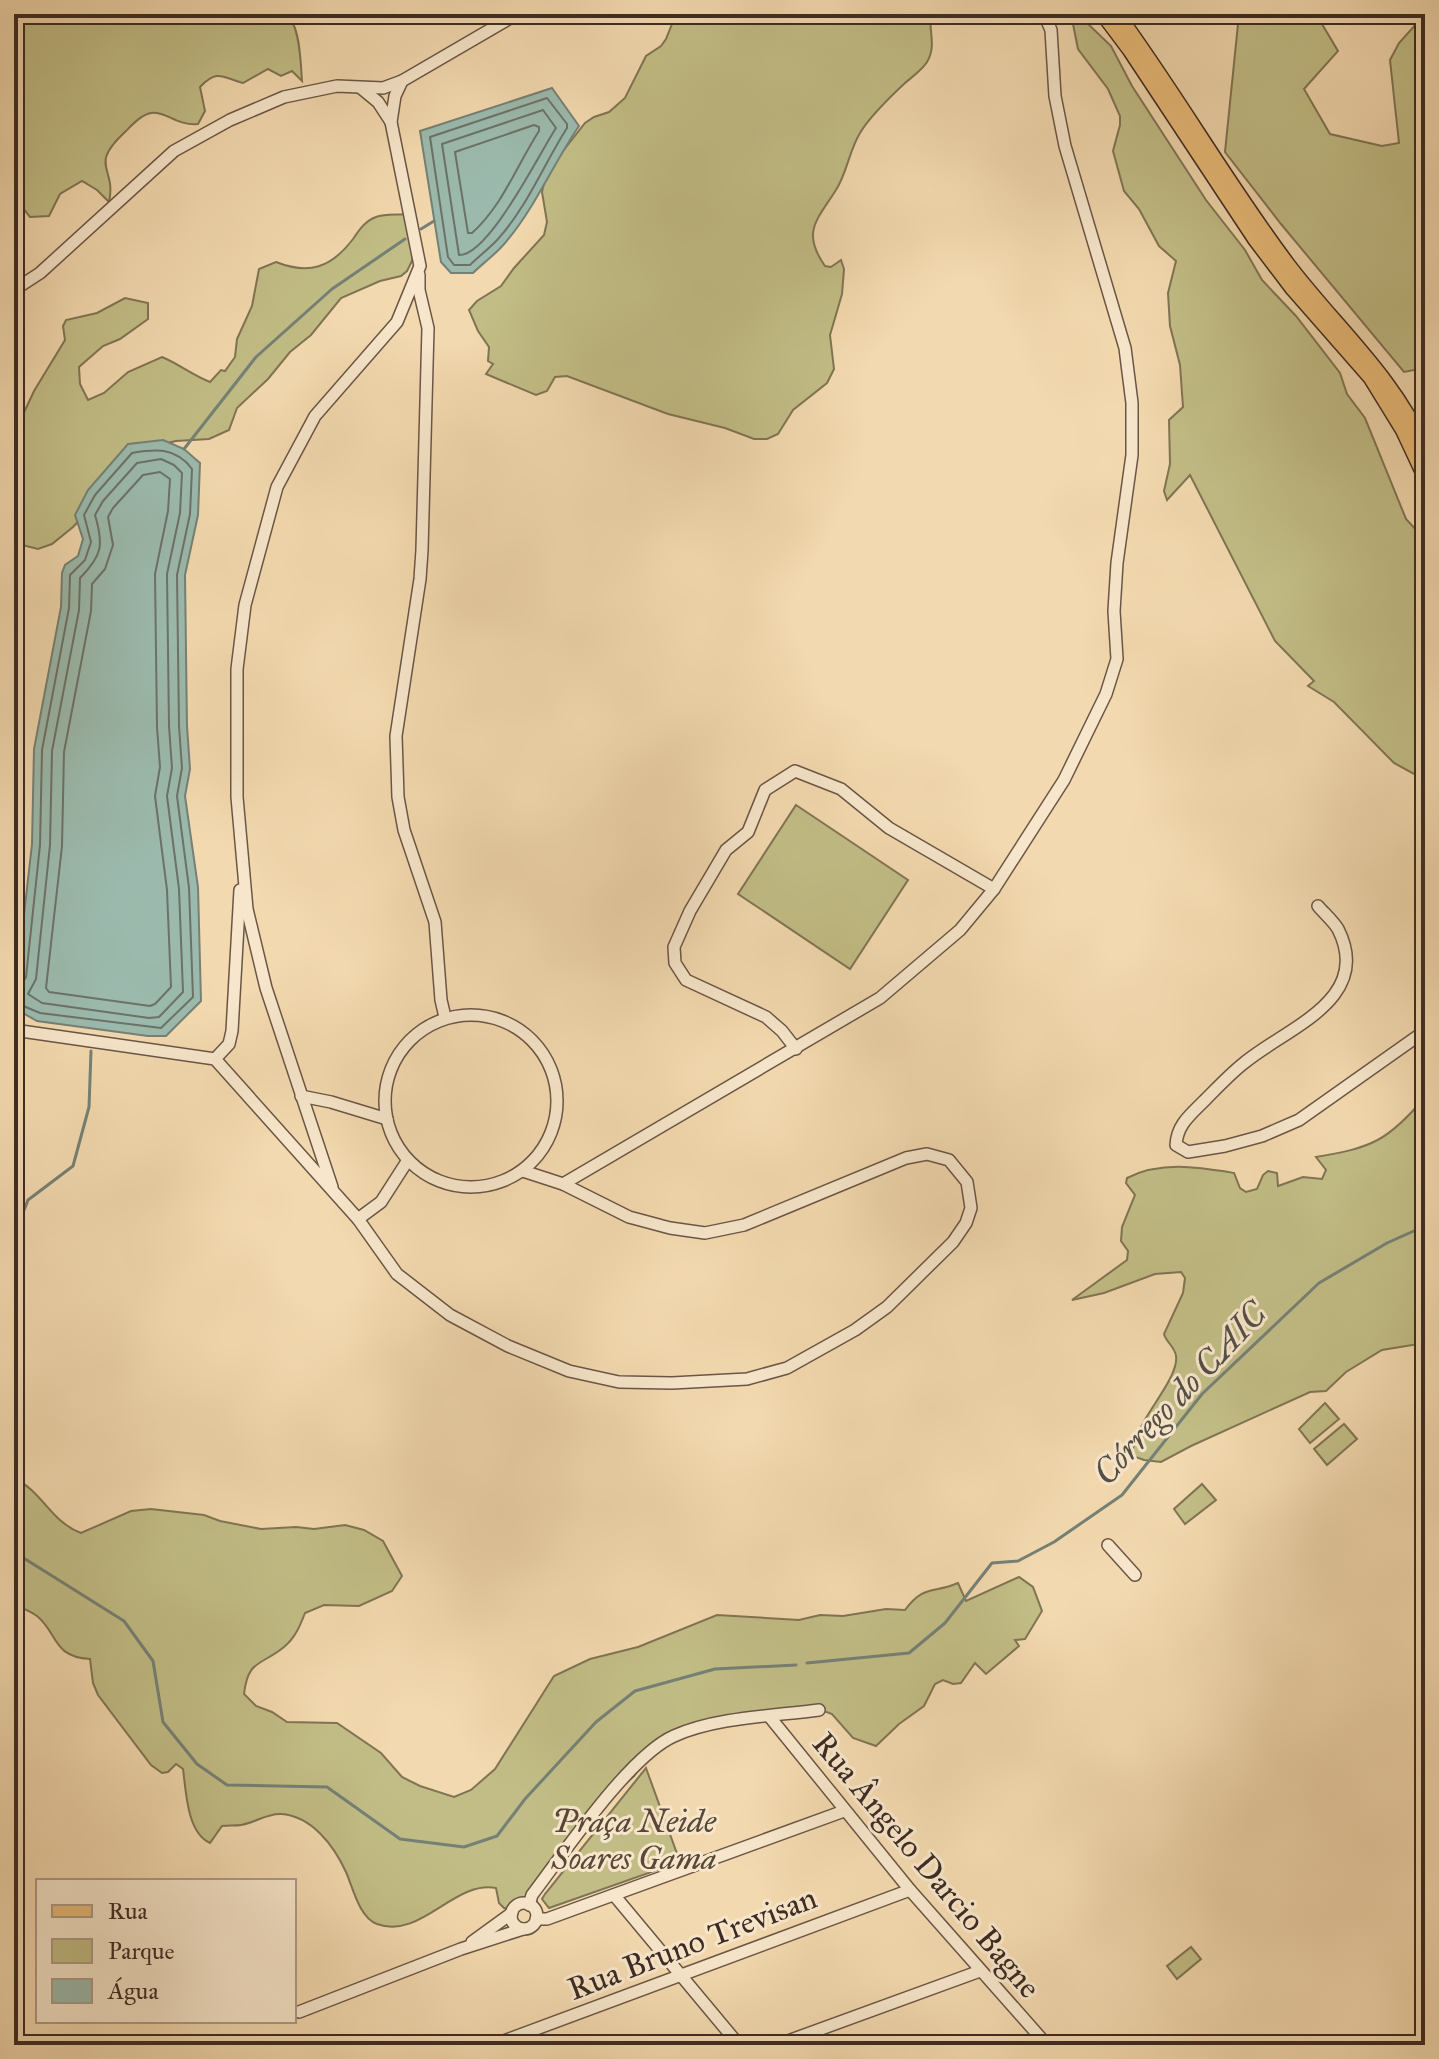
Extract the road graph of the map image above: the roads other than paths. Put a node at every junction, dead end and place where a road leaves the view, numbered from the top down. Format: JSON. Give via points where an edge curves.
{"nodes":[{"id":1,"x":517,"y":14,"type":"edge"},
{"id":2,"x":1044,"y":14,"type":"edge"},
{"id":3,"x":1103,"y":14,"type":"edge"},
{"id":4,"x":1117,"y":14,"type":"edge"},
{"id":5,"x":402,"y":81,"type":"junction"},
{"id":6,"x":361,"y":88,"type":"junction"},
{"id":7,"x":391,"y":122,"type":"junction"},
{"id":8,"x":420,"y":266,"type":"junction"},
{"id":9,"x":14,"y":290,"type":"edge"},
{"id":10,"x":405,"y":304,"type":"junction"},
{"id":11,"x":422,"y":309,"type":"junction"},
{"id":12,"x":1425,"y":449,"type":"edge"},
{"id":13,"x":1425,"y":477,"type":"edge"},
{"id":14,"x":241,"y":856,"type":"junction"},
{"id":15,"x":994,"y":889,"type":"junction"},
{"id":16,"x":1318,"y":906,"type":"dead end"},
{"id":17,"x":445,"y":1017,"type":"junction"},
{"id":18,"x":14,"y":1030,"type":"edge"},
{"id":19,"x":1425,"y":1031,"type":"edge"},
{"id":20,"x":796,"y":1049,"type":"junction"},
{"id":21,"x":215,"y":1059,"type":"junction"},
{"id":22,"x":301,"y":1096,"type":"junction"},
{"id":23,"x":387,"y":1119,"type":"junction"},
{"id":24,"x":408,"y":1160,"type":"junction"},
{"id":25,"x":523,"y":1171,"type":"junction"},
{"id":26,"x":563,"y":1184,"type":"junction"},
{"id":27,"x":333,"y":1192,"type":"junction"},
{"id":28,"x":358,"y":1219,"type":"junction"},
{"id":29,"x":1108,"y":1545,"type":"dead end"},
{"id":30,"x":1137,"y":1577,"type":"dead end"},
{"id":31,"x":819,"y":1710,"type":"dead end"},
{"id":32,"x":769,"y":1716,"type":"junction"},
{"id":33,"x":844,"y":1811,"type":"junction"},
{"id":34,"x":910,"y":1890,"type":"junction"},
{"id":35,"x":614,"y":1895,"type":"junction"},
{"id":36,"x":529,"y":1905,"type":"junction"},
{"id":37,"x":512,"y":1913,"type":"junction"},
{"id":38,"x":536,"y":1919,"type":"junction"},
{"id":39,"x":523,"y":1929,"type":"junction"},
{"id":40,"x":461,"y":1949,"type":"junction"},
{"id":41,"x":980,"y":1971,"type":"junction"},
{"id":42,"x":679,"y":1975,"type":"junction"},
{"id":43,"x":299,"y":2012,"type":"dead end"},
{"id":44,"x":493,"y":2045,"type":"edge"},
{"id":45,"x":739,"y":2045,"type":"edge"},
{"id":46,"x":777,"y":2045,"type":"edge"},
{"id":47,"x":1047,"y":2045,"type":"edge"}],
"edges":[{"from":1,"to":5,"type":"street"},
{"from":2,"to":15,"type":"street","via":[[1051,30],[1065,146],[1125,348],[1132,455],[1117,563],[1117,659],[1106,694],[1064,780]]},
{"from":3,"to":13,"type":"main road","via":[[1255,239],[1371,378]]},
{"from":4,"to":12,"type":"main road","via":[[1289,267],[1393,390]]},
{"from":5,"to":6,"type":"street"},
{"from":5,"to":7,"type":"street"},
{"from":6,"to":7,"type":"street"},
{"from":6,"to":9,"type":"street","via":[[337,86],[284,97],[174,151],[40,273]]},
{"from":7,"to":8,"type":"street"},
{"from":8,"to":10,"type":"street"},
{"from":8,"to":11,"type":"street"},
{"from":10,"to":11,"type":"street"},
{"from":10,"to":14,"type":"street","via":[[397,322],[315,416],[277,487],[245,605],[237,669]]},
{"from":11,"to":17,"type":"street","via":[[428,355],[420,579],[396,736],[401,816],[435,922]]},
{"from":14,"to":21,"type":"street","via":[[232,1031],[229,1044]]},
{"from":14,"to":22,"type":"street","via":[[266,988]]},
{"from":15,"to":20,"type":"street","via":[[960,930],[880,998]]},
{"from":15,"to":20,"type":"street","via":[[889,828],[841,789],[795,771],[765,790],[748,832],[726,850],[690,911],[674,947],[675,963],[686,980],[766,1017]]},
{"from":16,"to":19,"type":"street","via":[[1337,928],[1346,957],[1345,978],[1324,1008],[1244,1062],[1185,1119],[1176,1145],[1188,1152],[1225,1146],[1299,1120]]},
{"from":17,"to":23,"type":"street","via":[[403,1046],[390,1069]]},
{"from":17,"to":25,"type":"street","via":[[472,1013],[498,1018],[522,1030],[542,1049],[554,1074],[554,1128],[542,1152]]},
{"from":18,"to":21,"type":"street"},
{"from":20,"to":26,"type":"street"},
{"from":21,"to":27,"type":"street"},
{"from":22,"to":23,"type":"street"},
{"from":22,"to":27,"type":"street"},
{"from":23,"to":24,"type":"street"},
{"from":24,"to":25,"type":"street","via":[[428,1176],[476,1188]]},
{"from":24,"to":28,"type":"street","via":[[381,1202]]},
{"from":25,"to":26,"type":"street"},
{"from":26,"to":28,"type":"street","via":[[629,1217],[705,1233],[744,1225],[927,1154],[949,1160],[967,1182],[971,1208],[966,1223],[936,1261],[855,1330],[787,1368],[747,1379],[672,1383],[619,1382],[569,1371],[508,1346],[450,1315],[397,1274]]},
{"from":27,"to":28,"type":"street"},
{"from":29,"to":30,"type":"street"},
{"from":31,"to":32,"type":"street"},
{"from":32,"to":33,"type":"street","name":"Rua Ângelo Darcio Bagne"},
{"from":32,"to":36,"type":"street","via":[[703,1726],[652,1748],[586,1824]]},
{"from":33,"to":34,"type":"street","name":"Rua Ângelo Darcio Bagne"},
{"from":33,"to":35,"type":"street"},
{"from":34,"to":41,"type":"street","name":"Rua Ângelo Darcio Bagne"},
{"from":34,"to":42,"type":"street","name":"Rua Bruno Trevisan"},
{"from":35,"to":38,"type":"street"},
{"from":35,"to":42,"type":"street"},
{"from":36,"to":37,"type":"street","via":[[517,1906]]},
{"from":36,"to":38,"type":"street"},
{"from":37,"to":39,"type":"street","via":[[513,1922]]},
{"from":37,"to":40,"type":"street"},
{"from":38,"to":39,"type":"street"},
{"from":39,"to":40,"type":"street"},
{"from":40,"to":43,"type":"street"},
{"from":41,"to":46,"type":"street"},
{"from":41,"to":47,"type":"street","name":"Rua Ângelo Darcio Bagne"},
{"from":42,"to":44,"type":"street","name":"Rua Bruno Trevisan"},
{"from":42,"to":45,"type":"street"}]}
